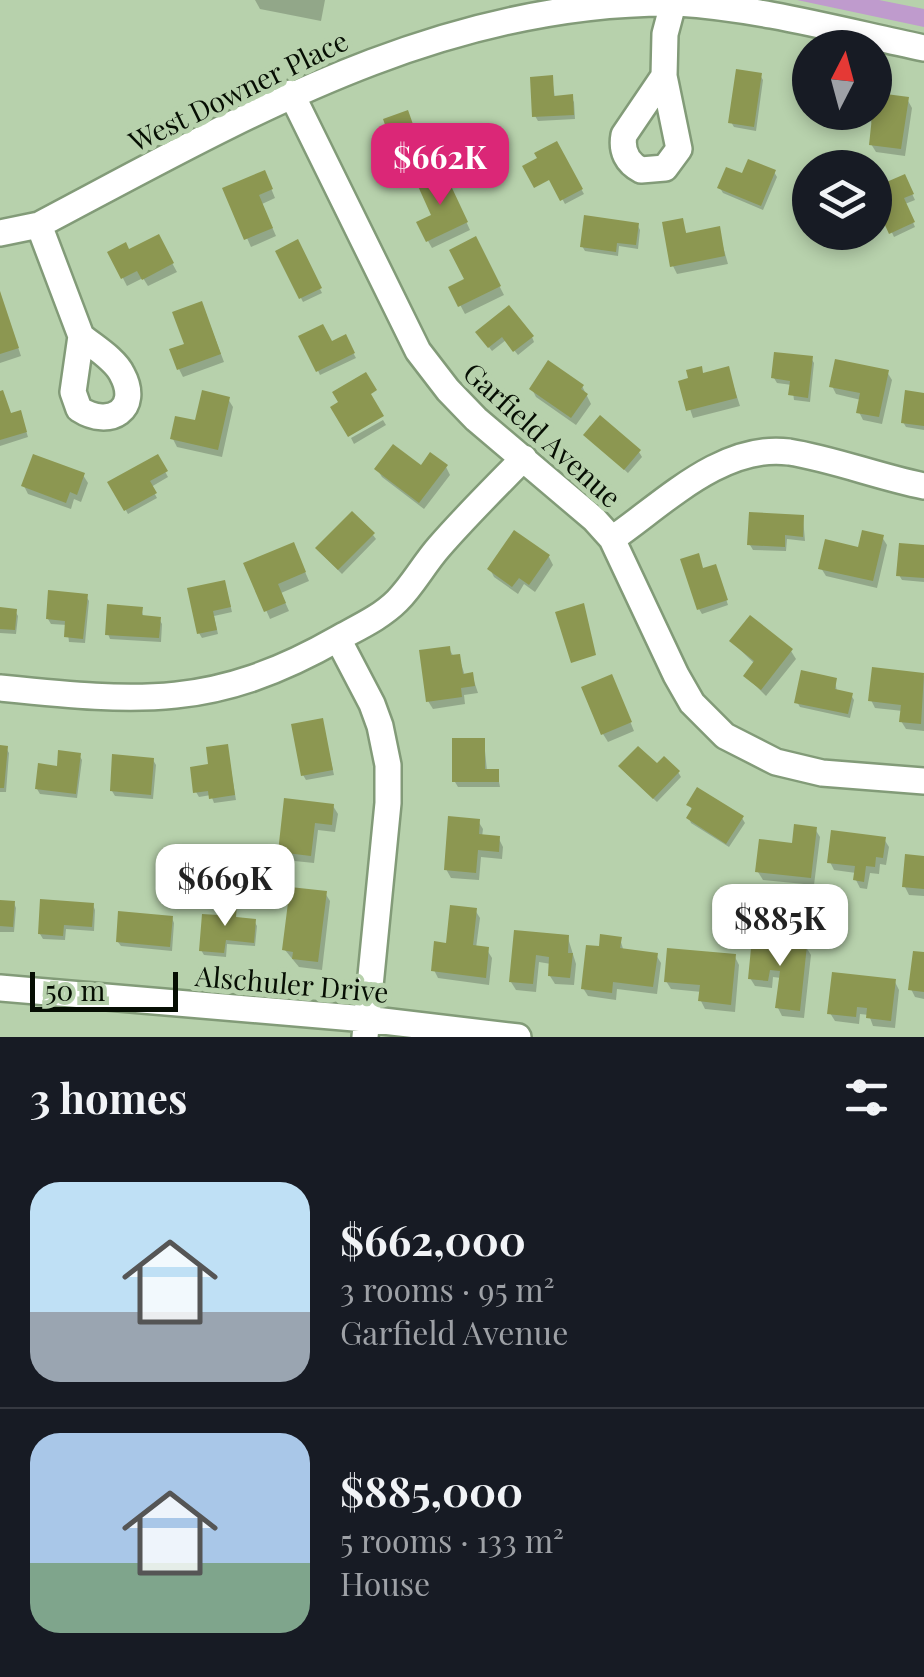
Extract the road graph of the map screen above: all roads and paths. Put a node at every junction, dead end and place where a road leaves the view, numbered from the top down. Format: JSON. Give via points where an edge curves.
{"nodes":[{"id":1,"x":673,"y":2,"type":"edge"},
{"id":2,"x":924,"y":48,"type":"edge"},
{"id":3,"x":664,"y":76,"type":"dead end"},
{"id":4,"x":291,"y":92,"type":"junction"},
{"id":5,"x":39,"y":225,"type":"junction"},
{"id":6,"x":0,"y":232,"type":"edge"},
{"id":7,"x":81,"y":336,"type":"dead end"},
{"id":8,"x":524,"y":458,"type":"junction"},
{"id":9,"x":924,"y":486,"type":"edge"},
{"id":10,"x":612,"y":539,"type":"junction"},
{"id":11,"x":338,"y":639,"type":"junction"},
{"id":12,"x":0,"y":688,"type":"edge"},
{"id":13,"x":924,"y":781,"type":"edge"},
{"id":14,"x":0,"y":988,"type":"edge"},
{"id":15,"x":365,"y":1028,"type":"edge"},
{"id":16,"x":518,"y":1037,"type":"edge"}],
"edges":[{"from":1,"to":2,"type":"street","name":"West Downer Place"},
{"from":1,"to":3,"type":"street"},
{"from":1,"to":4,"type":"street","name":"West Downer Place","via":[[534,10],[417,39]]},
{"from":4,"to":5,"type":"street","name":"West Downer Place"},
{"from":4,"to":8,"type":"street","name":"Garfield Avenue","via":[[418,351],[476,419]]},
{"from":5,"to":6,"type":"street","name":"West Downer Place"},
{"from":5,"to":7,"type":"street"},
{"from":8,"to":10,"type":"street","name":"Garfield Avenue"},
{"from":8,"to":11,"type":"street","via":[[396,602]]},
{"from":9,"to":10,"type":"street","via":[[785,452],[759,454],[702,474]]},
{"from":10,"to":13,"type":"street","name":"Garfield Avenue","via":[[692,703],[726,736],[798,769]]},
{"from":11,"to":12,"type":"street","via":[[270,674],[196,694],[128,699]]},
{"from":11,"to":15,"type":"street","via":[[372,704],[388,765]]},
{"from":14,"to":15,"type":"street","name":"Alschuler Drive"},
{"from":15,"to":16,"type":"street","name":"Alschuler Drive"}]}
